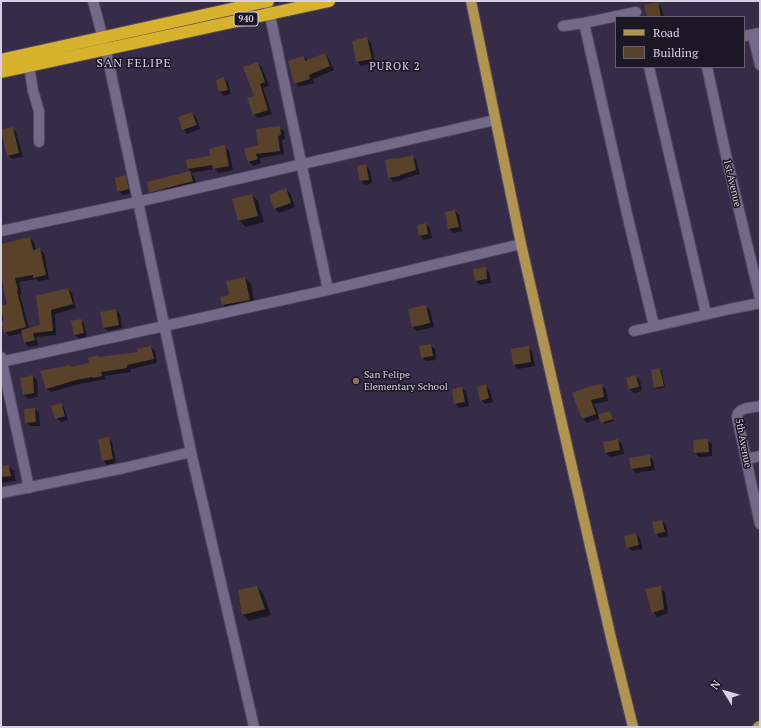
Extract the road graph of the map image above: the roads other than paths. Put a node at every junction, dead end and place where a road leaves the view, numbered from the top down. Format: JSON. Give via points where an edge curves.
{"nodes":[{"id":1,"x":93,"y":1,"type":"edge"},
{"id":2,"x":267,"y":1,"type":"edge"},
{"id":3,"x":329,"y":1,"type":"edge"},
{"id":4,"x":471,"y":1,"type":"edge"},
{"id":5,"x":634,"y":1,"type":"edge"},
{"id":6,"x":270,"y":14,"type":"junction"},
{"id":7,"x":637,"y":14,"type":"edge"},
{"id":8,"x":625,"y":16,"type":"edge"},
{"id":9,"x":615,"y":18,"type":"edge"},
{"id":10,"x":584,"y":23,"type":"junction"},
{"id":11,"x":563,"y":26,"type":"dead end"},
{"id":12,"x":752,"y":35,"type":"edge"},
{"id":13,"x":103,"y":38,"type":"junction"},
{"id":14,"x":106,"y":50,"type":"junction"},
{"id":15,"x":1,"y":60,"type":"edge"},
{"id":16,"x":760,"y":65,"type":"edge"},
{"id":17,"x":29,"y":66,"type":"junction"},
{"id":18,"x":649,"y":68,"type":"edge"},
{"id":19,"x":707,"y":68,"type":"edge"},
{"id":20,"x":1,"y":72,"type":"edge"},
{"id":21,"x":495,"y":120,"type":"junction"},
{"id":22,"x":39,"y":142,"type":"dead end"},
{"id":23,"x":302,"y":164,"type":"junction"},
{"id":24,"x":137,"y":202,"type":"junction"},
{"id":25,"x":1,"y":231,"type":"edge"},
{"id":26,"x":521,"y":244,"type":"junction"},
{"id":27,"x":328,"y":290,"type":"junction"},
{"id":28,"x":760,"y":298,"type":"edge"},
{"id":29,"x":760,"y":304,"type":"edge"},
{"id":30,"x":706,"y":314,"type":"junction"},
{"id":31,"x":165,"y":326,"type":"junction"},
{"id":32,"x":654,"y":326,"type":"junction"},
{"id":33,"x":634,"y":331,"type":"dead end"},
{"id":34,"x":2,"y":360,"type":"edge"},
{"id":35,"x":760,"y":406,"type":"edge"},
{"id":36,"x":191,"y":452,"type":"junction"},
{"id":37,"x":760,"y":456,"type":"edge"},
{"id":38,"x":746,"y":460,"type":"junction"},
{"id":39,"x":29,"y":488,"type":"junction"},
{"id":40,"x":1,"y":493,"type":"edge"},
{"id":41,"x":758,"y":507,"type":"edge"},
{"id":42,"x":760,"y":524,"type":"edge"},
{"id":43,"x":254,"y":727,"type":"edge"},
{"id":44,"x":633,"y":727,"type":"edge"}],
"edges":[{"from":1,"to":13,"type":"street"},
{"from":2,"to":6,"type":"street"},
{"from":2,"to":13,"type":"highway","number":"940"},
{"from":3,"to":6,"type":"highway","number":"940"},
{"from":4,"to":21,"type":"main road"},
{"from":5,"to":7,"type":"street"},
{"from":6,"to":14,"type":"highway","number":"940"},
{"from":6,"to":23,"type":"street"},
{"from":7,"to":8,"type":"street"},
{"from":9,"to":10,"type":"street"},
{"from":10,"to":11,"type":"street"},
{"from":10,"to":32,"type":"street"},
{"from":12,"to":16,"type":"street"},
{"from":13,"to":14,"type":"street"},
{"from":13,"to":15,"type":"highway","number":"940"},
{"from":14,"to":17,"type":"highway","number":"940"},
{"from":14,"to":24,"type":"street"},
{"from":17,"to":20,"type":"highway","number":"940"},
{"from":17,"to":22,"type":"street","via":[[39,112]]},
{"from":18,"to":30,"type":"street"},
{"from":19,"to":28,"type":"street","name":"1st Avenue"},
{"from":21,"to":23,"type":"street"},
{"from":21,"to":26,"type":"main road"},
{"from":23,"to":24,"type":"street"},
{"from":23,"to":27,"type":"street"},
{"from":24,"to":25,"type":"street"},
{"from":24,"to":31,"type":"street"},
{"from":26,"to":27,"type":"street"},
{"from":26,"to":44,"type":"main road"},
{"from":27,"to":31,"type":"street"},
{"from":29,"to":30,"type":"street"},
{"from":30,"to":32,"type":"street"},
{"from":31,"to":34,"type":"street"},
{"from":31,"to":36,"type":"street"},
{"from":32,"to":33,"type":"street"},
{"from":34,"to":39,"type":"street"},
{"from":35,"to":38,"type":"street","name":"5th Avenue","via":[[737,413]]},
{"from":36,"to":39,"type":"street"},
{"from":36,"to":43,"type":"street"},
{"from":37,"to":38,"type":"street"},
{"from":38,"to":41,"type":"street","name":"5th Avenue"},
{"from":39,"to":40,"type":"street"},
{"from":41,"to":42,"type":"street","name":"5th Avenue"}]}
